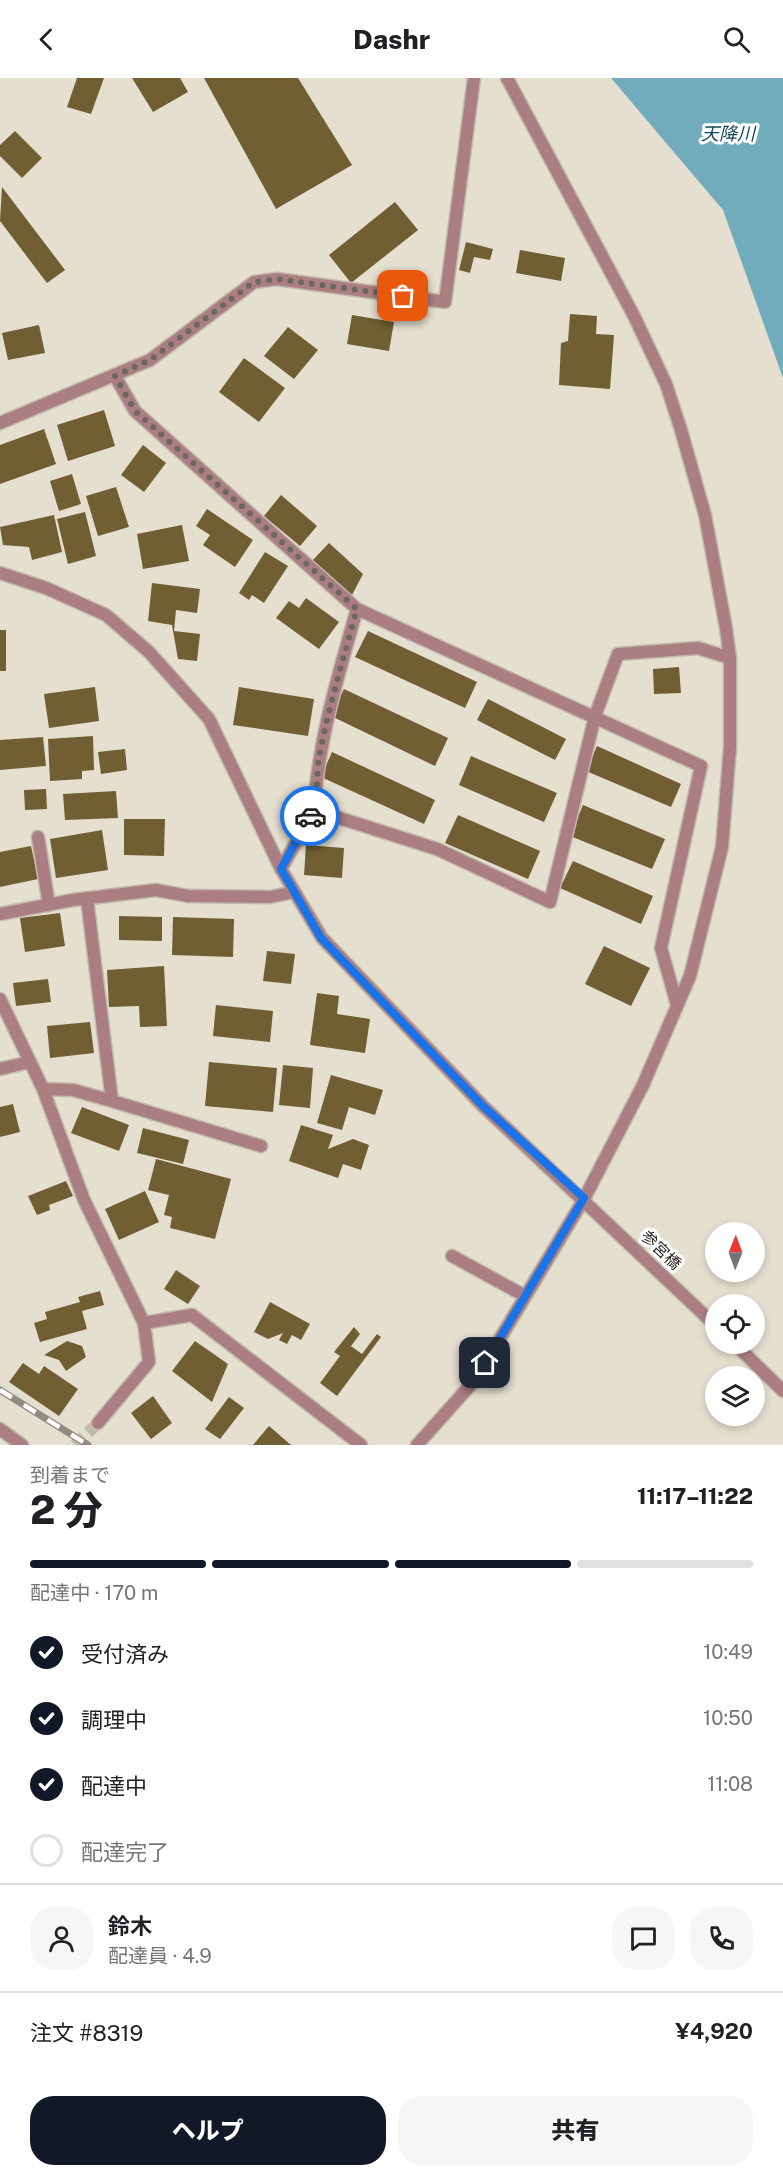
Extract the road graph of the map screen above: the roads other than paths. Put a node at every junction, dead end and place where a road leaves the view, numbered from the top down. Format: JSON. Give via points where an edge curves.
{"nodes":[{"id":1,"x":474,"y":78,"type":"edge"},
{"id":2,"x":507,"y":78,"type":"edge"},
{"id":3,"x":115,"y":376,"type":"junction"},
{"id":4,"x":0,"y":423,"type":"edge"},
{"id":5,"x":0,"y":573,"type":"edge"},
{"id":6,"x":357,"y":609,"type":"junction"},
{"id":7,"x":730,"y":658,"type":"junction"},
{"id":8,"x":595,"y":716,"type":"junction"},
{"id":9,"x":314,"y":810,"type":"junction"},
{"id":10,"x":38,"y":837,"type":"dead end"},
{"id":11,"x":281,"y":869,"type":"junction"},
{"id":12,"x":294,"y":892,"type":"junction"},
{"id":13,"x":87,"y":899,"type":"junction"},
{"id":14,"x":49,"y":905,"type":"junction"},
{"id":15,"x":0,"y":914,"type":"edge"},
{"id":16,"x":0,"y":999,"type":"edge"},
{"id":17,"x":677,"y":1005,"type":"junction"},
{"id":18,"x":30,"y":1062,"type":"junction"},
{"id":19,"x":0,"y":1069,"type":"edge"},
{"id":20,"x":43,"y":1089,"type":"junction"},
{"id":21,"x":112,"y":1101,"type":"junction"},
{"id":22,"x":261,"y":1146,"type":"dead end"},
{"id":23,"x":584,"y":1198,"type":"junction"},
{"id":24,"x":452,"y":1256,"type":"dead end"},
{"id":25,"x":525,"y":1296,"type":"junction"},
{"id":26,"x":705,"y":1315,"type":"edge"},
{"id":27,"x":144,"y":1323,"type":"junction"},
{"id":28,"x":745,"y":1354,"type":"edge"},
{"id":29,"x":783,"y":1391,"type":"edge"},
{"id":30,"x":98,"y":1423,"type":"tunnel mouth"},
{"id":31,"x":0,"y":1429,"type":"edge"},
{"id":32,"x":22,"y":1445,"type":"edge"},
{"id":33,"x":361,"y":1445,"type":"edge"},
{"id":34,"x":417,"y":1445,"type":"edge"}],
"edges":[{"from":1,"to":3,"type":"street","via":[[445,302],[277,279],[254,282],[150,360]]},
{"from":2,"to":7,"type":"street","via":[[666,384],[705,515]]},
{"from":3,"to":4,"type":"street"},
{"from":3,"to":6,"type":"street","via":[[135,411]]},
{"from":5,"to":11,"type":"street","name":"参宮橋","via":[[106,615],[149,652],[209,719]]},
{"from":6,"to":8,"type":"street"},
{"from":6,"to":9,"type":"street","via":[[330,705],[316,774]]},
{"from":7,"to":8,"type":"street","via":[[698,648],[618,654]]},
{"from":7,"to":17,"type":"street","via":[[730,747],[722,847],[690,976]]},
{"from":8,"to":9,"type":"street","via":[[550,902],[437,849]]},
{"from":8,"to":17,"type":"street","via":[[701,766],[662,948]]},
{"from":9,"to":11,"type":"street"},
{"from":10,"to":14,"type":"street"},
{"from":11,"to":12,"type":"street","name":"参宮橋"},
{"from":12,"to":13,"type":"street","via":[[247,897],[188,896],[156,890]]},
{"from":12,"to":23,"type":"street","name":"参宮橋","via":[[321,938],[483,1106]]},
{"from":13,"to":14,"type":"street"},
{"from":13,"to":21,"type":"street"},
{"from":14,"to":15,"type":"street"},
{"from":16,"to":18,"type":"street"},
{"from":17,"to":23,"type":"street","via":[[643,1085]]},
{"from":18,"to":19,"type":"street"},
{"from":18,"to":20,"type":"street"},
{"from":20,"to":21,"type":"street","via":[[73,1090]]},
{"from":20,"to":27,"type":"street","via":[[84,1200]]},
{"from":21,"to":22,"type":"street"},
{"from":23,"to":25,"type":"street"},
{"from":23,"to":26,"type":"street","name":"参宮橋"},
{"from":24,"to":25,"type":"street"},
{"from":25,"to":34,"type":"street","via":[[475,1380]]},
{"from":27,"to":30,"type":"street","via":[[149,1362]]},
{"from":27,"to":33,"type":"street","via":[[192,1315]]},
{"from":28,"to":29,"type":"street"},
{"from":31,"to":32,"type":"street"}]}
